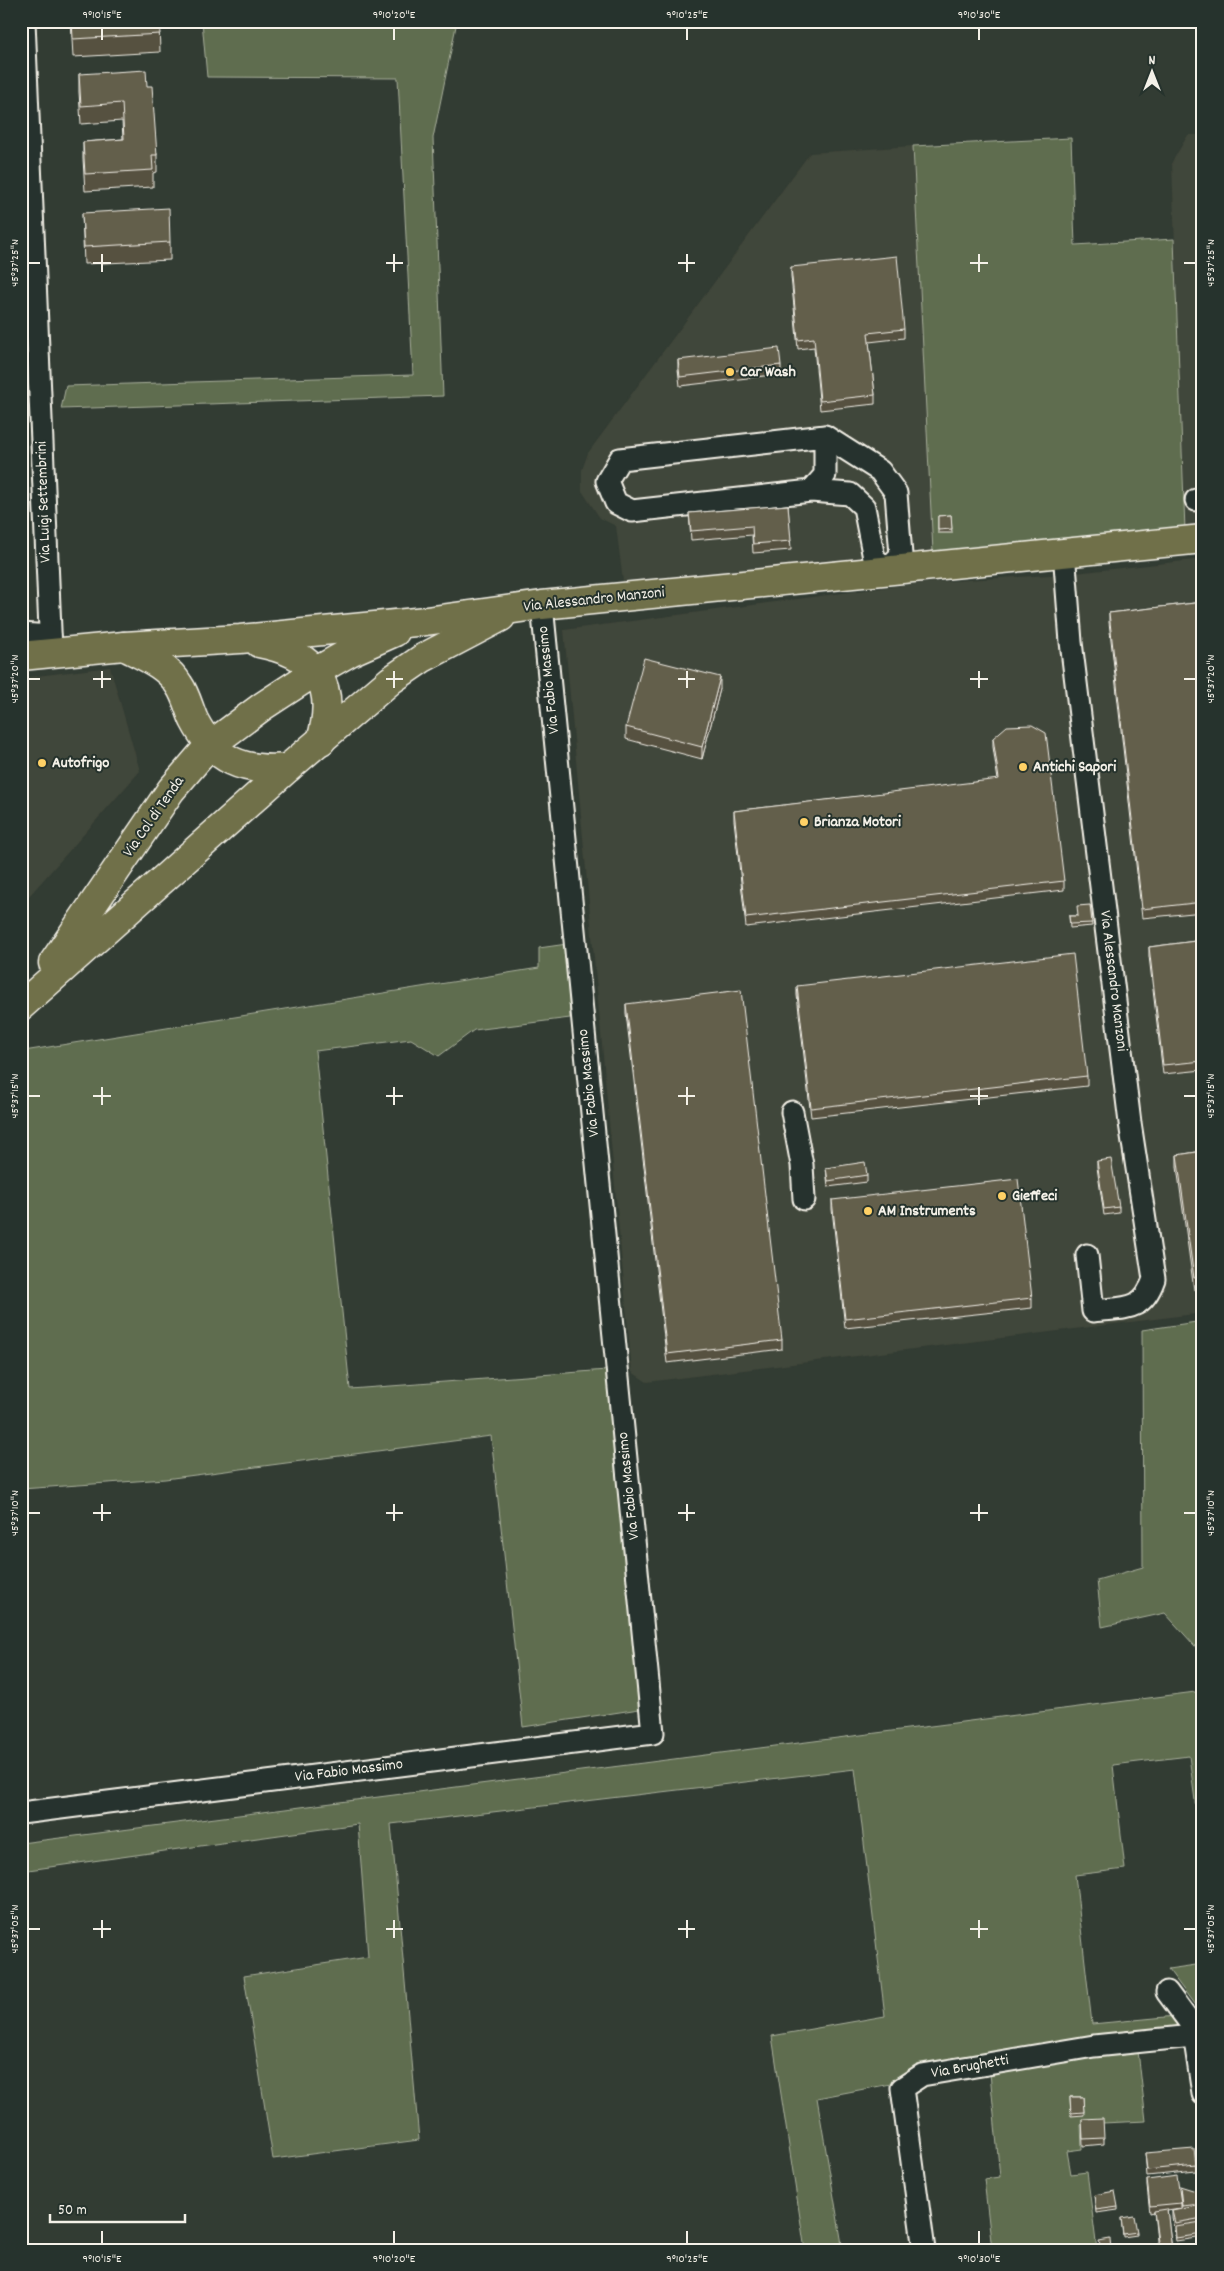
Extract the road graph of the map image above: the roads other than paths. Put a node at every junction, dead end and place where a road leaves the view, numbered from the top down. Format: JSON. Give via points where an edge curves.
{"nodes":[{"id":1,"x":24,"y":21,"type":"edge"},
{"id":2,"x":28,"y":271,"type":"edge"},
{"id":3,"x":825,"y":436,"type":"junction"},
{"id":4,"x":811,"y":491,"type":"junction"},
{"id":5,"x":1203,"y":539,"type":"edge"},
{"id":6,"x":1064,"y":552,"type":"junction"},
{"id":7,"x":887,"y":569,"type":"junction"},
{"id":8,"x":531,"y":606,"type":"junction"},
{"id":9,"x":426,"y":621,"type":"junction"},
{"id":10,"x":21,"y":634,"type":"edge"},
{"id":11,"x":240,"y":639,"type":"junction"},
{"id":12,"x":51,"y":644,"type":"junction"},
{"id":13,"x":124,"y":646,"type":"junction"},
{"id":14,"x":21,"y":656,"type":"edge"},
{"id":15,"x":315,"y":672,"type":"junction"},
{"id":16,"x":321,"y":741,"type":"junction"},
{"id":17,"x":209,"y":746,"type":"junction"},
{"id":18,"x":288,"y":768,"type":"junction"},
{"id":19,"x":25,"y":1002,"type":"edge"},
{"id":20,"x":792,"y":1112,"type":"dead end"},
{"id":21,"x":804,"y":1199,"type":"dead end"},
{"id":22,"x":1088,"y":1255,"type":"dead end"},
{"id":23,"x":21,"y":1813,"type":"edge"},
{"id":24,"x":1167,"y":1992,"type":"dead end"},
{"id":25,"x":1199,"y":2036,"type":"edge"},
{"id":26,"x":1203,"y":2094,"type":"edge"},
{"id":27,"x":924,"y":2250,"type":"edge"}],
"edges":[{"from":1,"to":2,"type":"street","name":"Via Luigi Settembrini"},
{"from":2,"to":12,"type":"street","name":"Via Luigi Settembrini"},
{"from":3,"to":4,"type":"street","via":[[825,475]]},
{"from":3,"to":4,"type":"street","via":[[620,459],[607,481],[616,503],[632,511]]},
{"from":3,"to":7,"type":"street","via":[[880,471],[896,493],[901,555]]},
{"from":4,"to":7,"type":"street","via":[[850,494],[864,507],[874,558]]},
{"from":5,"to":6,"type":"main road","name":"Via Alessandro Manzoni"},
{"from":6,"to":7,"type":"main road","name":"Via Alessandro Manzoni"},
{"from":6,"to":22,"type":"street","name":"Via Alessandro Manzoni","via":[[1071,642],[1130,1123],[1154,1279],[1148,1296],[1133,1307],[1093,1311]]},
{"from":7,"to":8,"type":"main road","name":"Via Alessandro Manzoni"},
{"from":8,"to":9,"type":"main road","name":"Via Alessandro Manzoni"},
{"from":8,"to":16,"type":"main road","name":"Via Col di Tenda","via":[[423,658],[391,680]]},
{"from":8,"to":23,"type":"street","name":"Via Fabio Massimo","via":[[653,1732]]},
{"from":9,"to":11,"type":"main road","name":"Via Alessandro Manzoni"},
{"from":9,"to":15,"type":"main road","name":"Via Col di Tenda","via":[[373,641]]},
{"from":10,"to":12,"type":"street"},
{"from":11,"to":13,"type":"main road","name":"Via Alessandro Manzoni"},
{"from":11,"to":15,"type":"main road","via":[[281,647],[300,656]]},
{"from":12,"to":13,"type":"main road","name":"Via Alessandro Manzoni"},
{"from":12,"to":14,"type":"main road","name":"Via Alessandro Manzoni"},
{"from":13,"to":17,"type":"main road","via":[[165,669],[179,684]]},
{"from":15,"to":16,"type":"main road","via":[[327,698],[328,719]]},
{"from":15,"to":17,"type":"main road","name":"Via Col di Tenda"},
{"from":16,"to":18,"type":"main road","name":"Via Col di Tenda"},
{"from":17,"to":18,"type":"main road","via":[[224,758],[247,768]]},
{"from":17,"to":19,"type":"main road","name":"Via Col di Tenda","via":[[170,790]]},
{"from":18,"to":19,"type":"main road","name":"Via Col di Tenda"},
{"from":20,"to":21,"type":"street","via":[[802,1165]]},
{"from":24,"to":25,"type":"street"},
{"from":25,"to":26,"type":"street"},
{"from":25,"to":27,"type":"street","name":"Via Brughetti","via":[[1094,2046],[922,2075],[902,2088]]}]}
